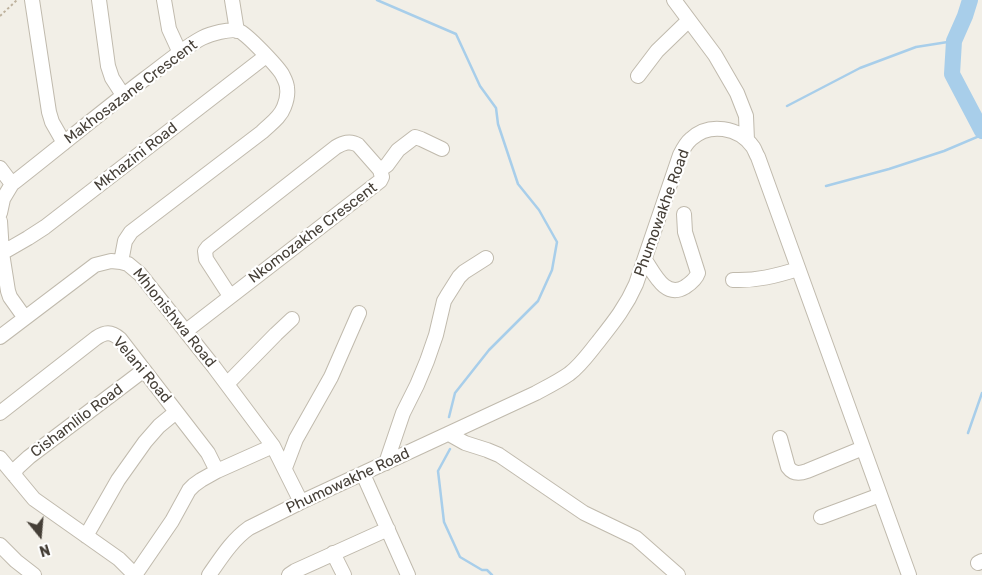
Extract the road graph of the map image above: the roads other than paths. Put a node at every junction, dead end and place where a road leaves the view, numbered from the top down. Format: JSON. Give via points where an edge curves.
{"nodes":[{"id":1,"x":32,"y":0,"type":"edge"},
{"id":2,"x":99,"y":0,"type":"edge"},
{"id":3,"x":164,"y":0,"type":"edge"},
{"id":4,"x":232,"y":0,"type":"edge"},
{"id":5,"x":674,"y":0,"type":"edge"},
{"id":6,"x":689,"y":20,"type":"junction"},
{"id":7,"x":237,"y":31,"type":"junction"},
{"id":8,"x":180,"y":53,"type":"junction"},
{"id":9,"x":266,"y":56,"type":"junction"},
{"id":10,"x":638,"y":76,"type":"dead end"},
{"id":11,"x":123,"y":95,"type":"junction"},
{"id":12,"x":747,"y":140,"type":"junction"},
{"id":13,"x":64,"y":143,"type":"junction"},
{"id":14,"x":442,"y":149,"type":"dead end"},
{"id":15,"x":0,"y":168,"type":"edge"},
{"id":16,"x":380,"y":170,"type":"junction"},
{"id":17,"x":12,"y":184,"type":"junction"},
{"id":18,"x":0,"y":213,"type":"edge"},
{"id":19,"x":684,"y":214,"type":"dead end"},
{"id":20,"x":0,"y":221,"type":"edge"},
{"id":21,"x":2,"y":253,"type":"junction"},
{"id":22,"x":486,"y":258,"type":"dead end"},
{"id":23,"x":644,"y":260,"type":"junction"},
{"id":24,"x":121,"y":262,"type":"junction"},
{"id":25,"x":798,"y":269,"type":"junction"},
{"id":26,"x":733,"y":280,"type":"dead end"},
{"id":27,"x":230,"y":296,"type":"junction"},
{"id":28,"x":359,"y":313,"type":"dead end"},
{"id":29,"x":25,"y":318,"type":"junction"},
{"id":30,"x":292,"y":319,"type":"dead end"},
{"id":31,"x":186,"y":331,"type":"junction"},
{"id":32,"x":0,"y":337,"type":"edge"},
{"id":33,"x":144,"y":370,"type":"junction"},
{"id":34,"x":227,"y":384,"type":"junction"},
{"id":35,"x":0,"y":412,"type":"edge"},
{"id":36,"x":176,"y":412,"type":"junction"},
{"id":37,"x":449,"y":434,"type":"junction"},
{"id":38,"x":780,"y":438,"type":"dead end"},
{"id":39,"x":273,"y":446,"type":"junction"},
{"id":40,"x":863,"y":448,"type":"junction"},
{"id":41,"x":0,"y":458,"type":"edge"},
{"id":42,"x":386,"y":463,"type":"junction"},
{"id":43,"x":285,"y":468,"type":"junction"},
{"id":44,"x":217,"y":471,"type":"junction"},
{"id":45,"x":363,"y":474,"type":"junction"},
{"id":46,"x":14,"y":475,"type":"junction"},
{"id":47,"x":880,"y":495,"type":"junction"},
{"id":48,"x":301,"y":502,"type":"junction"},
{"id":49,"x":821,"y":517,"type":"dead end"},
{"id":50,"x":388,"y":529,"type":"junction"},
{"id":51,"x":86,"y":536,"type":"junction"},
{"id":52,"x":0,"y":545,"type":"edge"},
{"id":53,"x":333,"y":553,"type":"junction"},
{"id":54,"x":34,"y":575,"type":"edge"},
{"id":55,"x":135,"y":575,"type":"edge"},
{"id":56,"x":210,"y":575,"type":"edge"},
{"id":57,"x":289,"y":575,"type":"edge"},
{"id":58,"x":344,"y":575,"type":"edge"},
{"id":59,"x":408,"y":575,"type":"edge"},
{"id":60,"x":678,"y":575,"type":"edge"},
{"id":61,"x":909,"y":575,"type":"edge"}],
"edges":[{"from":1,"to":13,"type":"street","via":[[49,112]]},
{"from":2,"to":11,"type":"street","via":[[108,66]]},
{"from":3,"to":8,"type":"street","via":[[169,30]]},
{"from":4,"to":7,"type":"street"},
{"from":5,"to":6,"type":"street"},
{"from":6,"to":10,"type":"street","via":[[657,51]]},
{"from":6,"to":12,"type":"street","via":[[715,55],[741,101],[746,116]]},
{"from":7,"to":8,"type":"street","name":"Makhosazane Crescent","via":[[202,38]]},
{"from":7,"to":9,"type":"street","via":[[247,36]]},
{"from":8,"to":11,"type":"street","name":"Makhosazane Crescent"},
{"from":9,"to":21,"type":"street","name":"Mkhazini Road","via":[[45,227]]},
{"from":9,"to":24,"type":"street","via":[[281,73],[288,88],[282,112],[262,132],[131,232],[125,241]]},
{"from":11,"to":13,"type":"street","name":"Makhosazane Crescent"},
{"from":12,"to":23,"type":"street","name":"Phumowakhe Road","via":[[732,131],[716,129],[691,138],[680,155]]},
{"from":12,"to":25,"type":"street","via":[[758,157]]},
{"from":13,"to":17,"type":"street","name":"Makhosazane Crescent"},
{"from":14,"to":16,"type":"street","via":[[416,138],[398,150]]},
{"from":15,"to":17,"type":"street"},
{"from":16,"to":27,"type":"street","name":"Nkomozakhe Crescent","via":[[382,177],[377,184]]},
{"from":16,"to":27,"type":"street","name":"Nkomozakhe Crescent","via":[[358,145],[353,142],[342,144],[208,247],[206,260]]},
{"from":17,"to":18,"type":"street","name":"Makhosazane Crescent","via":[[3,199]]},
{"from":19,"to":23,"type":"street","via":[[685,232],[698,273],[693,281],[677,290],[666,288]]},
{"from":20,"to":21,"type":"street"},
{"from":21,"to":29,"type":"street","via":[[10,297]]},
{"from":22,"to":42,"type":"street","via":[[459,277],[444,301],[427,361],[403,413]]},
{"from":23,"to":37,"type":"street","name":"Phumowakhe Road","via":[[620,314],[579,365],[536,394]]},
{"from":24,"to":29,"type":"street","name":"Mhlonishwa Road","via":[[95,265]]},
{"from":24,"to":31,"type":"street","name":"Mhlonishwa Road","via":[[140,274]]},
{"from":25,"to":26,"type":"street","via":[[763,278]]},
{"from":25,"to":40,"type":"street"},
{"from":27,"to":31,"type":"street","name":"Nkomozakhe Crescent"},
{"from":28,"to":43,"type":"street","via":[[331,377],[296,439]]},
{"from":29,"to":32,"type":"street","name":"Mhlonishwa Road"},
{"from":30,"to":34,"type":"street"},
{"from":31,"to":34,"type":"street","name":"Mhlonishwa Road"},
{"from":33,"to":35,"type":"street","name":"Velani Road","via":[[120,339],[112,333],[103,334]]},
{"from":33,"to":36,"type":"street","name":"Velani Road"},
{"from":33,"to":46,"type":"street","name":"Cishamlilo Road","via":[[29,457]]},
{"from":34,"to":39,"type":"street","name":"Mhlonishwa Road"},
{"from":36,"to":44,"type":"street","name":"Velani Road","via":[[208,453]]},
{"from":36,"to":51,"type":"street","via":[[145,442],[118,480]]},
{"from":37,"to":42,"type":"street","name":"Phumowakhe Road"},
{"from":37,"to":60,"type":"street","via":[[499,456],[584,513],[636,538]]},
{"from":38,"to":40,"type":"street","via":[[790,471],[798,473]]},
{"from":39,"to":43,"type":"street","name":"Mhlonishwa Road"},
{"from":39,"to":44,"type":"street"},
{"from":40,"to":47,"type":"street"},
{"from":41,"to":46,"type":"street"},
{"from":42,"to":45,"type":"street","name":"Phumowakhe Road"},
{"from":43,"to":48,"type":"street","name":"Mhlonishwa Road"},
{"from":44,"to":55,"type":"street","via":[[190,490]]},
{"from":45,"to":48,"type":"street","name":"Phumowakhe Road"},
{"from":45,"to":50,"type":"street"},
{"from":46,"to":51,"type":"street","via":[[34,499]]},
{"from":47,"to":49,"type":"street"},
{"from":47,"to":61,"type":"street"},
{"from":48,"to":56,"type":"street","name":"Phumowakhe Road","via":[[242,533]]},
{"from":50,"to":53,"type":"street"},
{"from":50,"to":59,"type":"street"},
{"from":51,"to":55,"type":"street","via":[[119,559]]},
{"from":52,"to":54,"type":"street"},
{"from":53,"to":57,"type":"street"},
{"from":53,"to":58,"type":"street"}]}
